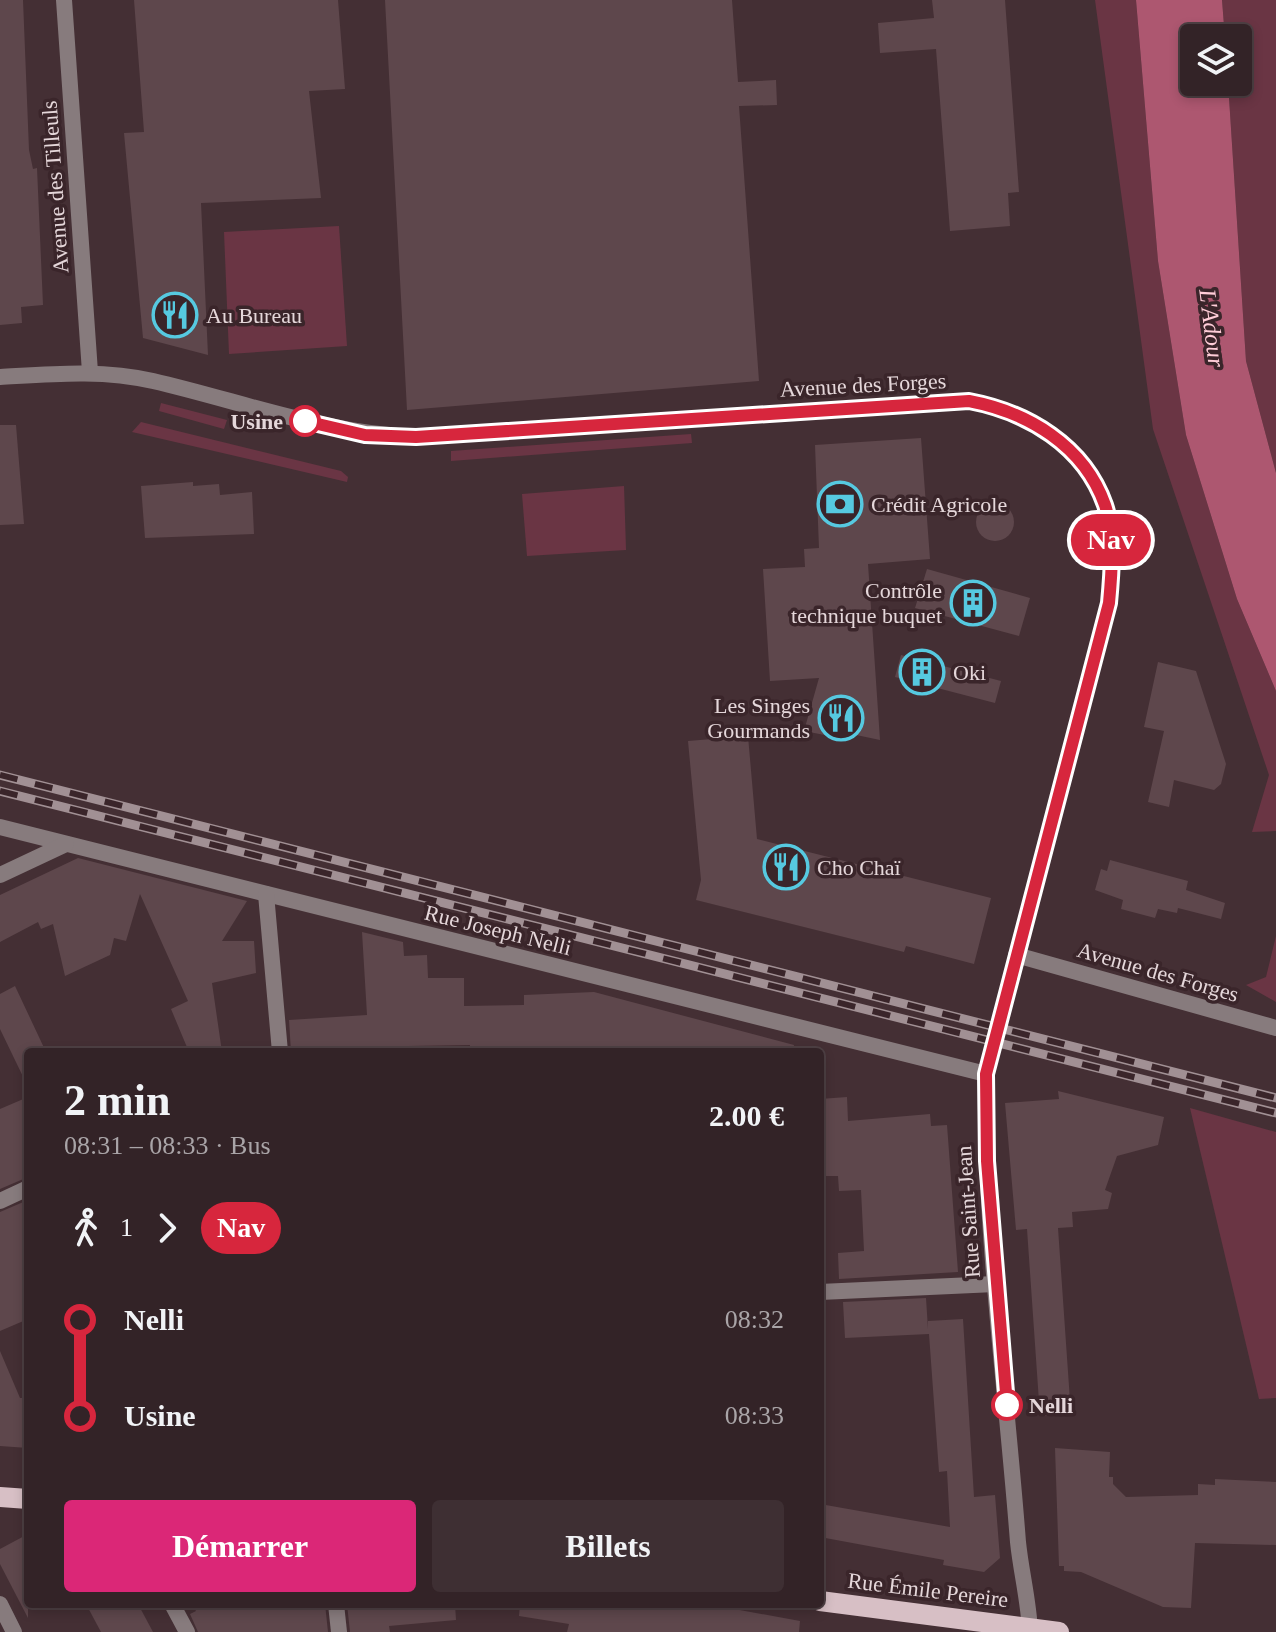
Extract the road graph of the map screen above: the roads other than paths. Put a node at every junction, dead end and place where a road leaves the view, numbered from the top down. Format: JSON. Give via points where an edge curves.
{"nodes":[{"id":1,"x":64,"y":0,"type":"edge"},
{"id":2,"x":90,"y":372,"type":"junction"},
{"id":3,"x":0,"y":377,"type":"edge"},
{"id":4,"x":0,"y":827,"type":"edge"},
{"id":5,"x":66,"y":844,"type":"junction"},
{"id":6,"x":0,"y":875,"type":"edge"},
{"id":7,"x":266,"y":894,"type":"junction"},
{"id":8,"x":1016,"y":955,"type":"junction"},
{"id":9,"x":1276,"y":1028,"type":"edge"},
{"id":10,"x":280,"y":1048,"type":"edge"},
{"id":11,"x":986,"y":1074,"type":"junction"},
{"id":12,"x":24,"y":1190,"type":"edge"},
{"id":13,"x":0,"y":1201,"type":"edge"},
{"id":14,"x":995,"y":1284,"type":"junction"},
{"id":15,"x":824,"y":1292,"type":"edge"},
{"id":16,"x":0,"y":1497,"type":"edge"},
{"id":17,"x":24,"y":1499,"type":"edge"},
{"id":18,"x":824,"y":1602,"type":"edge"},
{"id":19,"x":0,"y":1604,"type":"edge"},
{"id":20,"x":174,"y":1608,"type":"edge"},
{"id":21,"x":336,"y":1608,"type":"edge"},
{"id":22,"x":1030,"y":1629,"type":"edge"},
{"id":23,"x":14,"y":1632,"type":"edge"},
{"id":24,"x":187,"y":1632,"type":"edge"},
{"id":25,"x":339,"y":1632,"type":"edge"},
{"id":26,"x":1059,"y":1632,"type":"edge"}],
"edges":[{"from":1,"to":2,"type":"street","name":"Avenue des Tilleuls"},
{"from":2,"to":3,"type":"street","name":"Avenue des Forges"},
{"from":2,"to":8,"type":"street","name":"Avenue des Forges","via":[[151,380],[365,435],[416,437],[969,401],[1004,408],[1038,424],[1068,449],[1105,504],[1112,570],[1089,685]]},
{"from":4,"to":5,"type":"street","name":"Rue Joseph Nelli"},
{"from":5,"to":6,"type":"street"},
{"from":5,"to":7,"type":"street","name":"Rue Joseph Nelli"},
{"from":7,"to":10,"type":"street"},
{"from":7,"to":11,"type":"street","name":"Rue Joseph Nelli"},
{"from":8,"to":9,"type":"street","name":"Avenue des Forges"},
{"from":8,"to":11,"type":"street","name":"Rue Saint-Jean"},
{"from":11,"to":14,"type":"street","name":"Rue Saint-Jean"},
{"from":12,"to":13,"type":"street"},
{"from":14,"to":15,"type":"street"},
{"from":14,"to":22,"type":"street","name":"Rue Saint-Jean"},
{"from":16,"to":17,"type":"main road"},
{"from":18,"to":22,"type":"main road","name":"Rue Émile Pereire"},
{"from":19,"to":23,"type":"street"},
{"from":20,"to":24,"type":"street"},
{"from":21,"to":25,"type":"street"},
{"from":22,"to":26,"type":"main road","name":"Rue Émile Pereire"}]}
